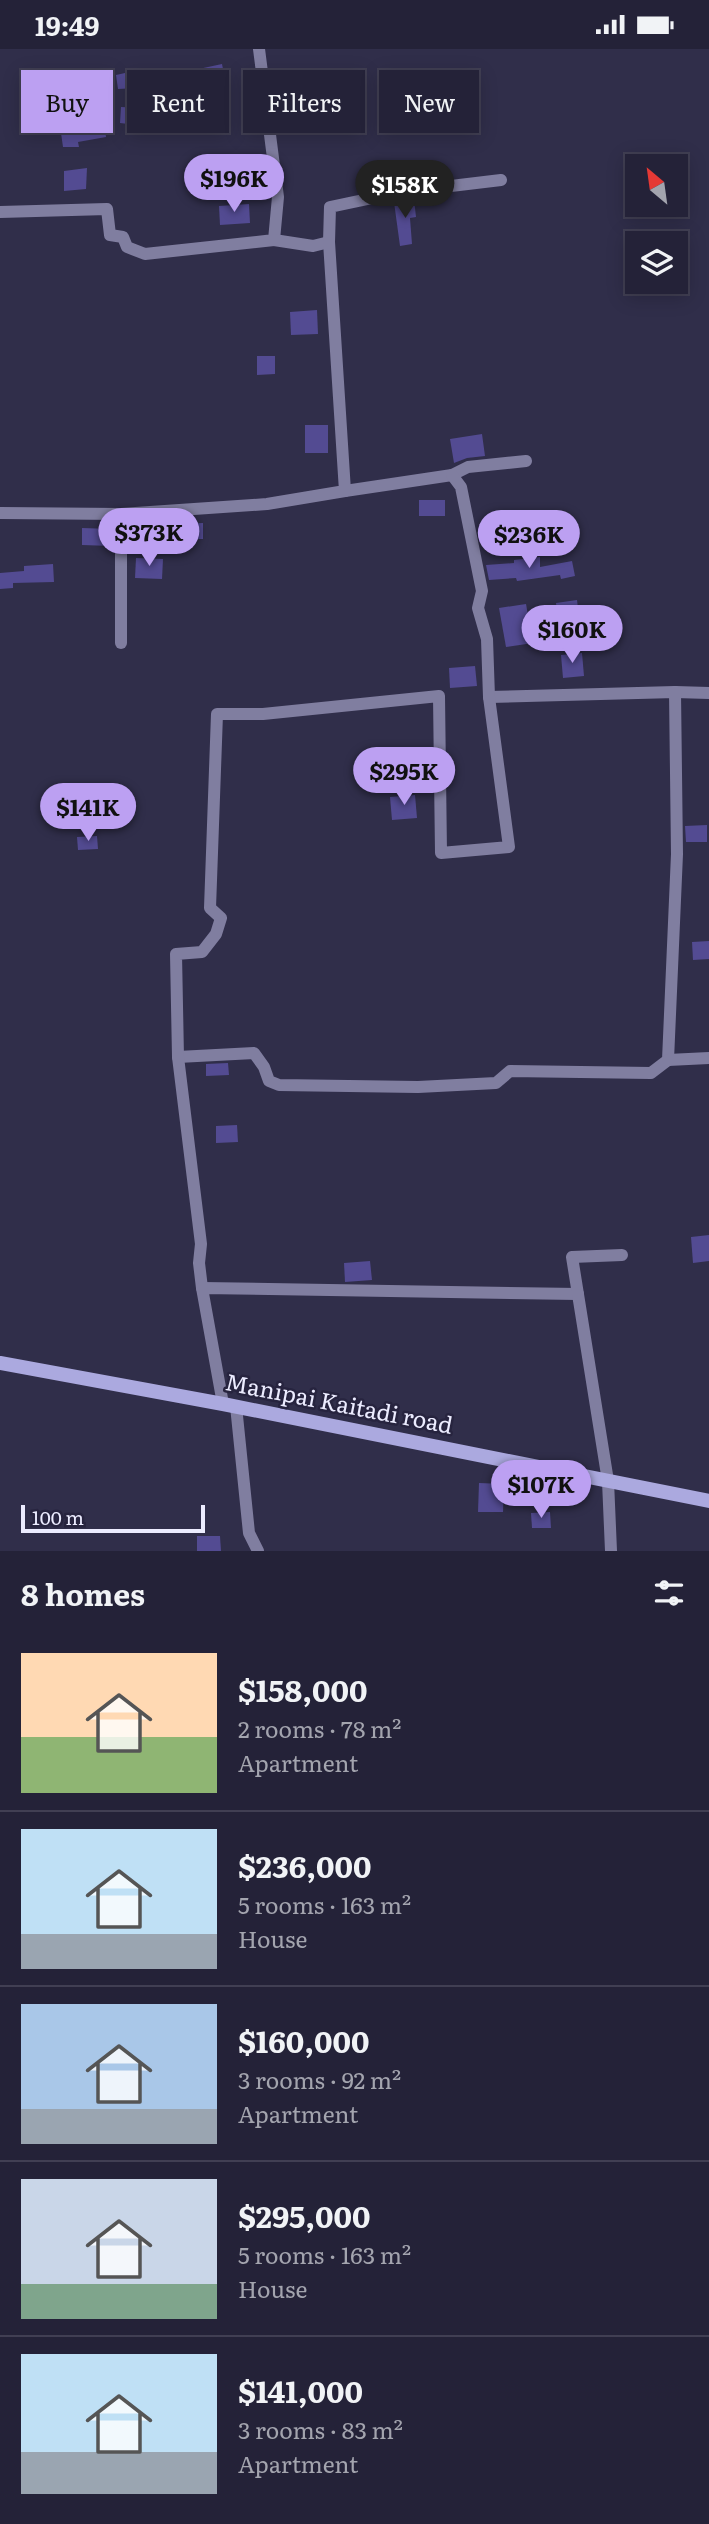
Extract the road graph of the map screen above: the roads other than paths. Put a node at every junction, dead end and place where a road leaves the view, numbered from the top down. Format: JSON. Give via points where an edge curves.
{"nodes":[{"id":1,"x":259,"y":49,"type":"edge"},
{"id":2,"x":500,"y":180,"type":"dead end"},
{"id":3,"x":0,"y":212,"type":"edge"},
{"id":4,"x":274,"y":240,"type":"junction"},
{"id":5,"x":329,"y":242,"type":"junction"},
{"id":6,"x":526,"y":461,"type":"dead end"},
{"id":7,"x":452,"y":475,"type":"junction"},
{"id":8,"x":345,"y":491,"type":"junction"},
{"id":9,"x":0,"y":513,"type":"edge"},
{"id":10,"x":121,"y":514,"type":"junction"},
{"id":11,"x":121,"y":643,"type":"dead end"},
{"id":12,"x":675,"y":692,"type":"junction"},
{"id":13,"x":709,"y":693,"type":"edge"},
{"id":14,"x":489,"y":697,"type":"junction"},
{"id":15,"x":178,"y":1057,"type":"junction"},
{"id":16,"x":709,"y":1058,"type":"edge"},
{"id":17,"x":668,"y":1060,"type":"junction"},
{"id":18,"x":622,"y":1255,"type":"dead end"},
{"id":19,"x":202,"y":1288,"type":"junction"},
{"id":20,"x":579,"y":1294,"type":"junction"},
{"id":21,"x":0,"y":1363,"type":"edge"},
{"id":22,"x":229,"y":1405,"type":"junction"},
{"id":23,"x":608,"y":1481,"type":"junction"},
{"id":24,"x":709,"y":1501,"type":"edge"},
{"id":25,"x":258,"y":1551,"type":"edge"},
{"id":26,"x":611,"y":1551,"type":"edge"}],
"edges":[{"from":1,"to":4,"type":"street","via":[[278,197]]},
{"from":2,"to":5,"type":"street","via":[[401,192],[330,207]]},
{"from":3,"to":4,"type":"street","via":[[107,209],[110,235],[122,237],[127,247],[145,254]]},
{"from":4,"to":5,"type":"street","via":[[313,246]]},
{"from":5,"to":8,"type":"street"},
{"from":6,"to":7,"type":"street","via":[[468,467]]},
{"from":7,"to":8,"type":"street"},
{"from":7,"to":14,"type":"street","via":[[461,487],[482,591],[478,608],[487,639]]},
{"from":8,"to":10,"type":"street","via":[[267,504]]},
{"from":9,"to":10,"type":"street"},
{"from":10,"to":11,"type":"street"},
{"from":12,"to":13,"type":"street"},
{"from":12,"to":14,"type":"street"},
{"from":12,"to":17,"type":"street","via":[[677,853]]},
{"from":14,"to":15,"type":"street","via":[[509,847],[441,853],[439,696],[263,714],[217,714],[210,908],[221,918],[202,952],[176,954]]},
{"from":15,"to":17,"type":"street","via":[[254,1053],[269,1081],[279,1085],[418,1087],[496,1083],[510,1071],[651,1073]]},
{"from":15,"to":19,"type":"street","via":[[201,1244]]},
{"from":16,"to":17,"type":"street"},
{"from":18,"to":20,"type":"street","via":[[572,1257]]},
{"from":19,"to":20,"type":"street"},
{"from":19,"to":22,"type":"street"},
{"from":20,"to":23,"type":"street"},
{"from":21,"to":22,"type":"main road","name":"Manipai Kaitadi road"},
{"from":22,"to":23,"type":"main road","name":"Manipai Kaitadi road"},
{"from":22,"to":25,"type":"street","via":[[249,1533]]},
{"from":23,"to":24,"type":"main road","name":"Manipai Kaitadi road"},
{"from":23,"to":26,"type":"street"}]}
